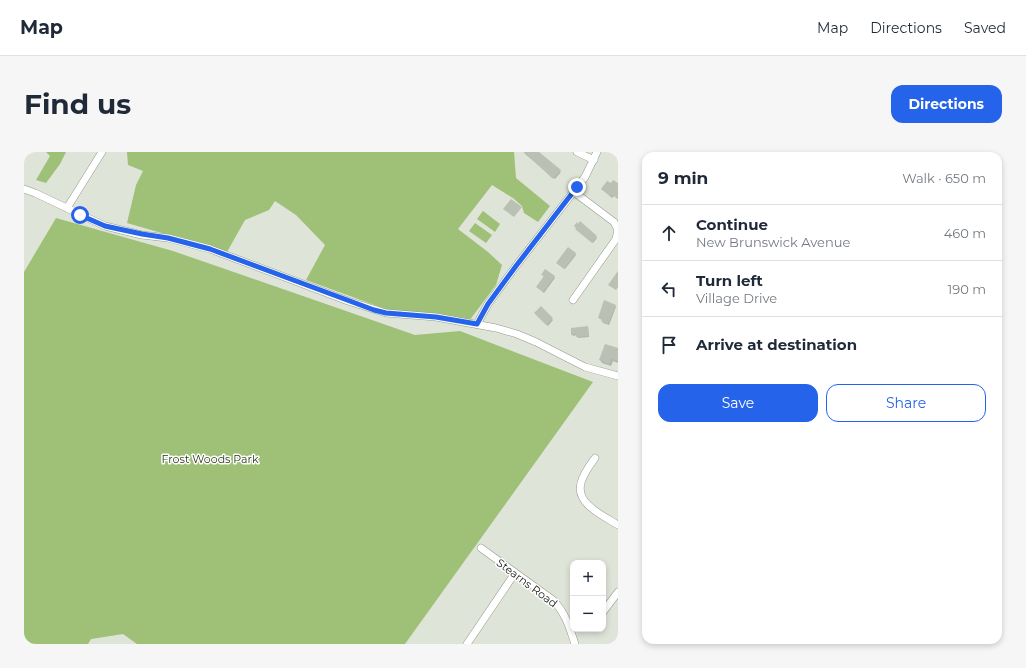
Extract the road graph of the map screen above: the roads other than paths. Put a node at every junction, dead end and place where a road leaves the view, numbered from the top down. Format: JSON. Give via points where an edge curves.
{"nodes":[{"id":1,"x":102,"y":152,"type":"edge"},
{"id":2,"x":577,"y":152,"type":"edge"},
{"id":3,"x":597,"y":152,"type":"edge"},
{"id":4,"x":594,"y":160,"type":"junction"},
{"id":5,"x":24,"y":189,"type":"edge"},
{"id":6,"x":574,"y":192,"type":"junction"},
{"id":7,"x":67,"y":208,"type":"junction"},
{"id":8,"x":618,"y":230,"type":"edge"},
{"id":9,"x":573,"y":300,"type":"dead end"},
{"id":10,"x":477,"y":324,"type":"junction"},
{"id":11,"x":618,"y":376,"type":"edge"},
{"id":12,"x":595,"y":458,"type":"dead end"},
{"id":13,"x":618,"y":525,"type":"edge"},
{"id":14,"x":482,"y":548,"type":"dead end"},
{"id":15,"x":515,"y":573,"type":"junction"},
{"id":16,"x":618,"y":592,"type":"edge"},
{"id":17,"x":606,"y":608,"type":"edge"},
{"id":18,"x":570,"y":625,"type":"edge"},
{"id":19,"x":573,"y":632,"type":"edge"},
{"id":20,"x":467,"y":644,"type":"edge"},
{"id":21,"x":575,"y":644,"type":"edge"}],
"edges":[{"from":1,"to":7,"type":"street"},
{"from":2,"to":4,"type":"street"},
{"from":3,"to":4,"type":"street"},
{"from":4,"to":6,"type":"street"},
{"from":5,"to":7,"type":"street"},
{"from":6,"to":8,"type":"street","via":[[614,222]]},
{"from":6,"to":10,"type":"street","via":[[488,304]]},
{"from":7,"to":10,"type":"street","via":[[105,226],[210,249],[374,310]]},
{"from":8,"to":9,"type":"street","via":[[616,239]]},
{"from":10,"to":11,"type":"street","via":[[517,334],[585,367]]},
{"from":12,"to":13,"type":"street","via":[[581,481],[581,494],[589,506]]},
{"from":14,"to":15,"type":"street","name":"Stearns Road"},
{"from":15,"to":18,"type":"street","name":"Stearns Road","via":[[553,600]]},
{"from":15,"to":20,"type":"street"},
{"from":16,"to":17,"type":"street"},
{"from":19,"to":21,"type":"street","name":"Stearns Road"}]}
